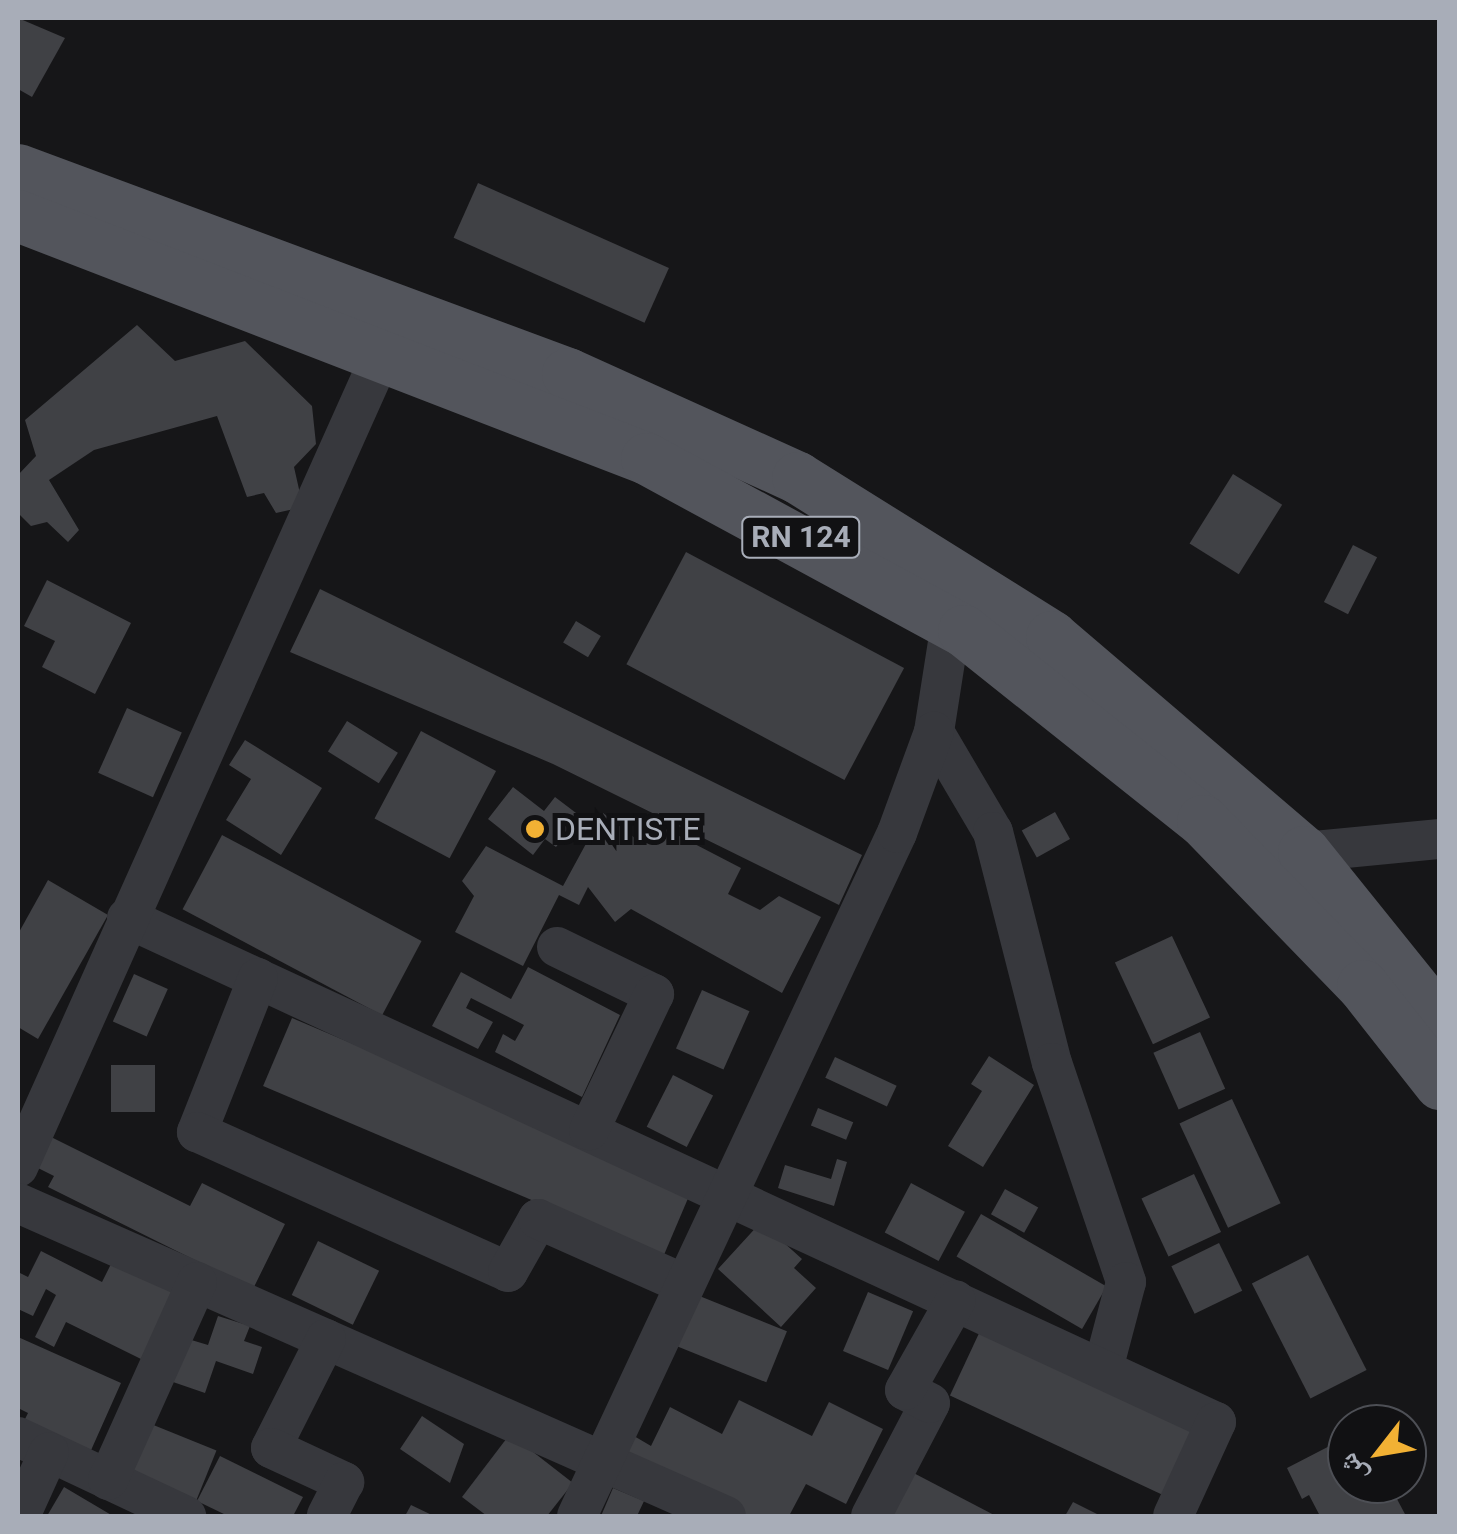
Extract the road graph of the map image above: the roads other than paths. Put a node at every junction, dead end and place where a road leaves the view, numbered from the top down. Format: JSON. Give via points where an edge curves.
{"nodes":[{"id":1,"x":18,"y":170,"type":"edge"},
{"id":2,"x":18,"y":216,"type":"edge"},
{"id":3,"x":381,"y":356,"type":"junction"},
{"id":4,"x":952,"y":623,"type":"junction"},
{"id":5,"x":934,"y":732,"type":"junction"},
{"id":6,"x":1216,"y":805,"type":"junction"},
{"id":7,"x":1440,"y":838,"type":"edge"},
{"id":8,"x":1304,"y":852,"type":"junction"},
{"id":9,"x":128,"y":918,"type":"junction"},
{"id":10,"x":557,"y":946,"type":"dead end"},
{"id":11,"x":258,"y":978,"type":"junction"},
{"id":12,"x":1440,"y":1021,"type":"edge"},
{"id":13,"x":1440,"y":1084,"type":"edge"},
{"id":14,"x":589,"y":1130,"type":"junction"},
{"id":15,"x":18,"y":1167,"type":"edge"},
{"id":16,"x":724,"y":1191,"type":"junction"},
{"id":17,"x":18,"y":1203,"type":"edge"},
{"id":18,"x":197,"y":1282,"type":"junction"},
{"id":19,"x":682,"y":1283,"type":"junction"},
{"id":20,"x":956,"y":1300,"type":"junction"},
{"id":21,"x":326,"y":1339,"type":"junction"},
{"id":22,"x":1103,"y":1369,"type":"junction"},
{"id":23,"x":33,"y":1445,"type":"edge"},
{"id":24,"x":602,"y":1460,"type":"junction"},
{"id":25,"x":108,"y":1480,"type":"junction"},
{"id":26,"x":20,"y":1516,"type":"edge"},
{"id":27,"x":186,"y":1516,"type":"edge"},
{"id":28,"x":328,"y":1516,"type":"edge"},
{"id":29,"x":577,"y":1516,"type":"edge"},
{"id":30,"x":726,"y":1516,"type":"edge"},
{"id":31,"x":871,"y":1516,"type":"edge"},
{"id":32,"x":1173,"y":1516,"type":"edge"}],
"edges":[{"from":1,"to":6,"type":"main road","number":"RN 124","via":[[568,374],[798,478],[1052,638]]},
{"from":2,"to":3,"type":"main road","number":"RN 124"},
{"from":3,"to":4,"type":"main road","number":"RN 124","via":[[646,459]]},
{"from":3,"to":9,"type":"street"},
{"from":4,"to":5,"type":"street"},
{"from":4,"to":6,"type":"main road","number":"RN 124"},
{"from":5,"to":16,"type":"street","via":[[897,832]]},
{"from":5,"to":22,"type":"street","via":[[993,832],[1052,1063],[1126,1282]]},
{"from":6,"to":8,"type":"main road","number":"RN 124"},
{"from":6,"to":13,"type":"main road","number":"RN 124"},
{"from":7,"to":8,"type":"street"},
{"from":8,"to":12,"type":"main road","number":"RN 124"},
{"from":9,"to":11,"type":"street"},
{"from":9,"to":15,"type":"street"},
{"from":10,"to":14,"type":"street","via":[[654,994]]},
{"from":11,"to":14,"type":"street"},
{"from":11,"to":19,"type":"street","via":[[197,1132],[508,1272],[538,1219]]},
{"from":14,"to":16,"type":"street"},
{"from":16,"to":19,"type":"street"},
{"from":16,"to":20,"type":"street"},
{"from":17,"to":18,"type":"street"},
{"from":18,"to":21,"type":"street"},
{"from":18,"to":25,"type":"street"},
{"from":19,"to":24,"type":"street"},
{"from":20,"to":22,"type":"street"},
{"from":20,"to":31,"type":"street","via":[[906,1390],[930,1404]]},
{"from":21,"to":24,"type":"street"},
{"from":21,"to":28,"type":"street","via":[[271,1448],[344,1482]]},
{"from":22,"to":32,"type":"street","via":[[1216,1422]]},
{"from":23,"to":25,"type":"street"},
{"from":23,"to":26,"type":"street"},
{"from":24,"to":29,"type":"street"},
{"from":24,"to":30,"type":"street"},
{"from":25,"to":27,"type":"street"}]}
